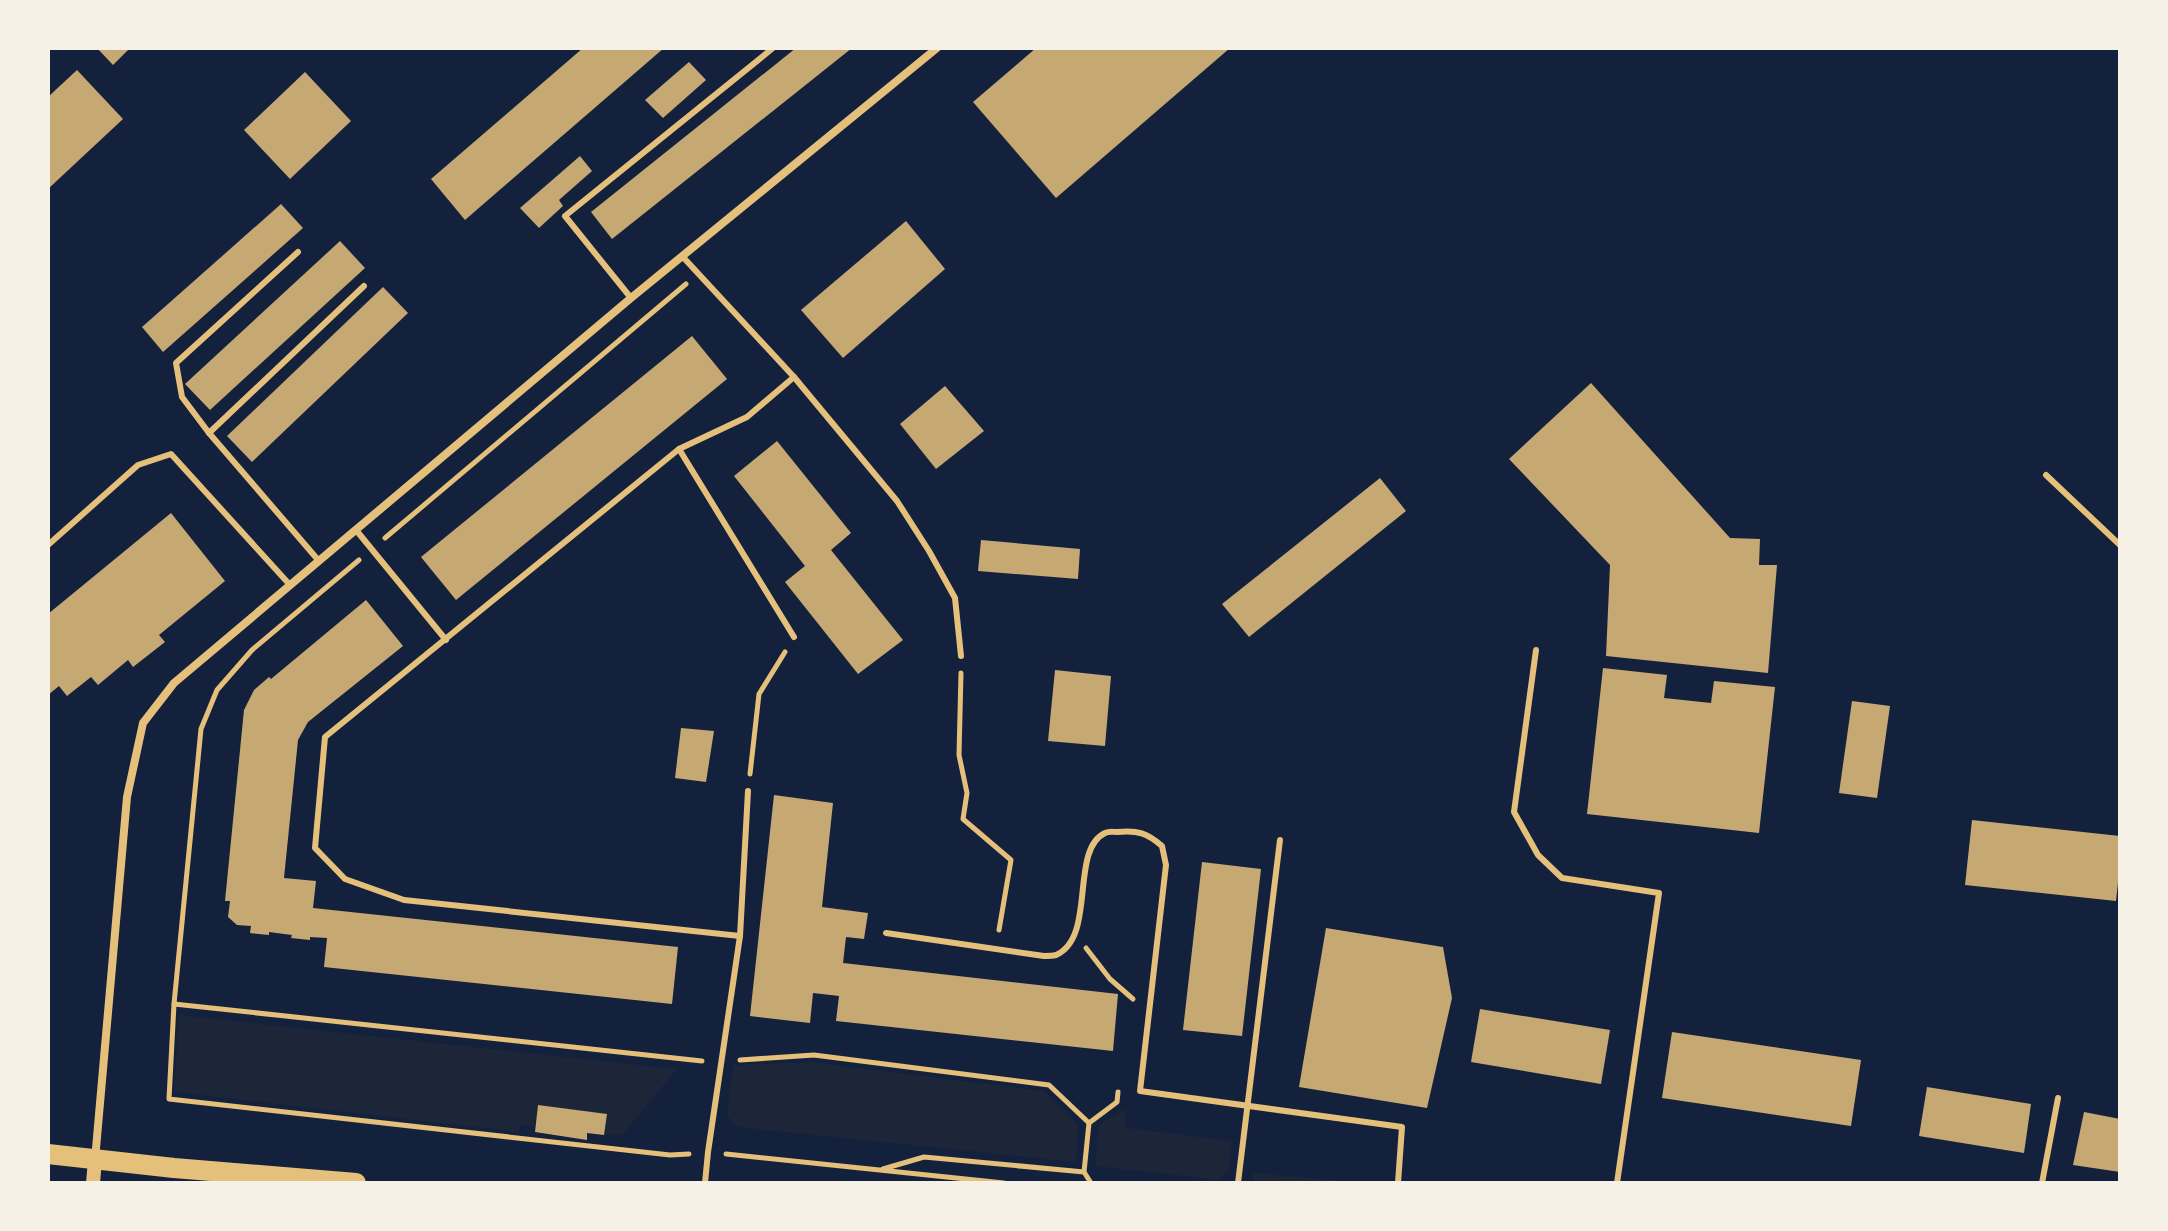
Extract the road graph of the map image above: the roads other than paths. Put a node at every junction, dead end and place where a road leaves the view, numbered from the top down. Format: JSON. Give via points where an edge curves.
{"nodes":[{"id":1,"x":773,"y":48,"type":"edge"},
{"id":2,"x":937,"y":48,"type":"edge"},
{"id":3,"x":298,"y":252,"type":"dead end"},
{"id":4,"x":682,"y":256,"type":"junction"},
{"id":5,"x":364,"y":286,"type":"dead end"},
{"id":6,"x":631,"y":298,"type":"junction"},
{"id":7,"x":794,"y":377,"type":"junction"},
{"id":8,"x":209,"y":433,"type":"junction"},
{"id":9,"x":679,"y":449,"type":"junction"},
{"id":10,"x":2046,"y":475,"type":"dead end"},
{"id":11,"x":356,"y":530,"type":"junction"},
{"id":12,"x":48,"y":545,"type":"edge"},
{"id":13,"x":2120,"y":545,"type":"edge"},
{"id":14,"x":319,"y":561,"type":"junction"},
{"id":15,"x":290,"y":585,"type":"junction"},
{"id":16,"x":794,"y":637,"type":"road end"},
{"id":17,"x":446,"y":640,"type":"junction"},
{"id":18,"x":1536,"y":650,"type":"dead end"},
{"id":19,"x":961,"y":656,"type":"road end"},
{"id":20,"x":748,"y":791,"type":"road end"},
{"id":21,"x":1280,"y":840,"type":"dead end"},
{"id":22,"x":886,"y":933,"type":"dead end"},
{"id":23,"x":740,"y":936,"type":"junction"},
{"id":24,"x":2058,"y":1098,"type":"dead end"},
{"id":25,"x":1248,"y":1105,"type":"junction"},
{"id":26,"x":48,"y":1154,"type":"edge"},
{"id":27,"x":95,"y":1160,"type":"junction"},
{"id":28,"x":93,"y":1183,"type":"edge"},
{"id":29,"x":356,"y":1183,"type":"edge"},
{"id":30,"x":705,"y":1183,"type":"edge"},
{"id":31,"x":1238,"y":1183,"type":"edge"},
{"id":32,"x":1398,"y":1183,"type":"edge"},
{"id":33,"x":1617,"y":1183,"type":"edge"},
{"id":34,"x":2042,"y":1183,"type":"edge"}],
"edges":[{"from":1,"to":6,"type":"lane","via":[[565,216]]},
{"from":2,"to":4,"type":"street"},
{"from":3,"to":8,"type":"lane","via":[[176,363],[182,397]]},
{"from":4,"to":6,"type":"street"},
{"from":4,"to":7,"type":"lane"},
{"from":5,"to":8,"type":"lane"},
{"from":6,"to":11,"type":"street"},
{"from":7,"to":9,"type":"lane","via":[[747,417]]},
{"from":7,"to":19,"type":"lane","via":[[859,452],[929,551],[955,598]]},
{"from":8,"to":14,"type":"lane"},
{"from":9,"to":16,"type":"lane"},
{"from":9,"to":17,"type":"lane"},
{"from":10,"to":13,"type":"lane"},
{"from":11,"to":14,"type":"street"},
{"from":11,"to":17,"type":"lane"},
{"from":12,"to":15,"type":"lane","via":[[138,465],[171,454]]},
{"from":14,"to":15,"type":"street"},
{"from":15,"to":27,"type":"street","via":[[174,683],[143,723],[127,797]]},
{"from":17,"to":23,"type":"lane","via":[[325,737],[315,848],[345,879],[404,900]]},
{"from":18,"to":33,"type":"lane","via":[[1514,812],[1538,855],[1562,878],[1659,893]]},
{"from":20,"to":23,"type":"lane"},
{"from":21,"to":25,"type":"lane"},
{"from":22,"to":25,"type":"lane","via":[[1057,954],[1075,935],[1092,846],[1105,833],[1146,833],[1162,846],[1166,865],[1140,1091]]},
{"from":23,"to":30,"type":"lane"},
{"from":24,"to":34,"type":"lane"},
{"from":25,"to":31,"type":"lane"},
{"from":25,"to":32,"type":"lane","via":[[1402,1127]]},
{"from":26,"to":27,"type":"main road"},
{"from":27,"to":28,"type":"street"},
{"from":27,"to":29,"type":"main road"}]}
